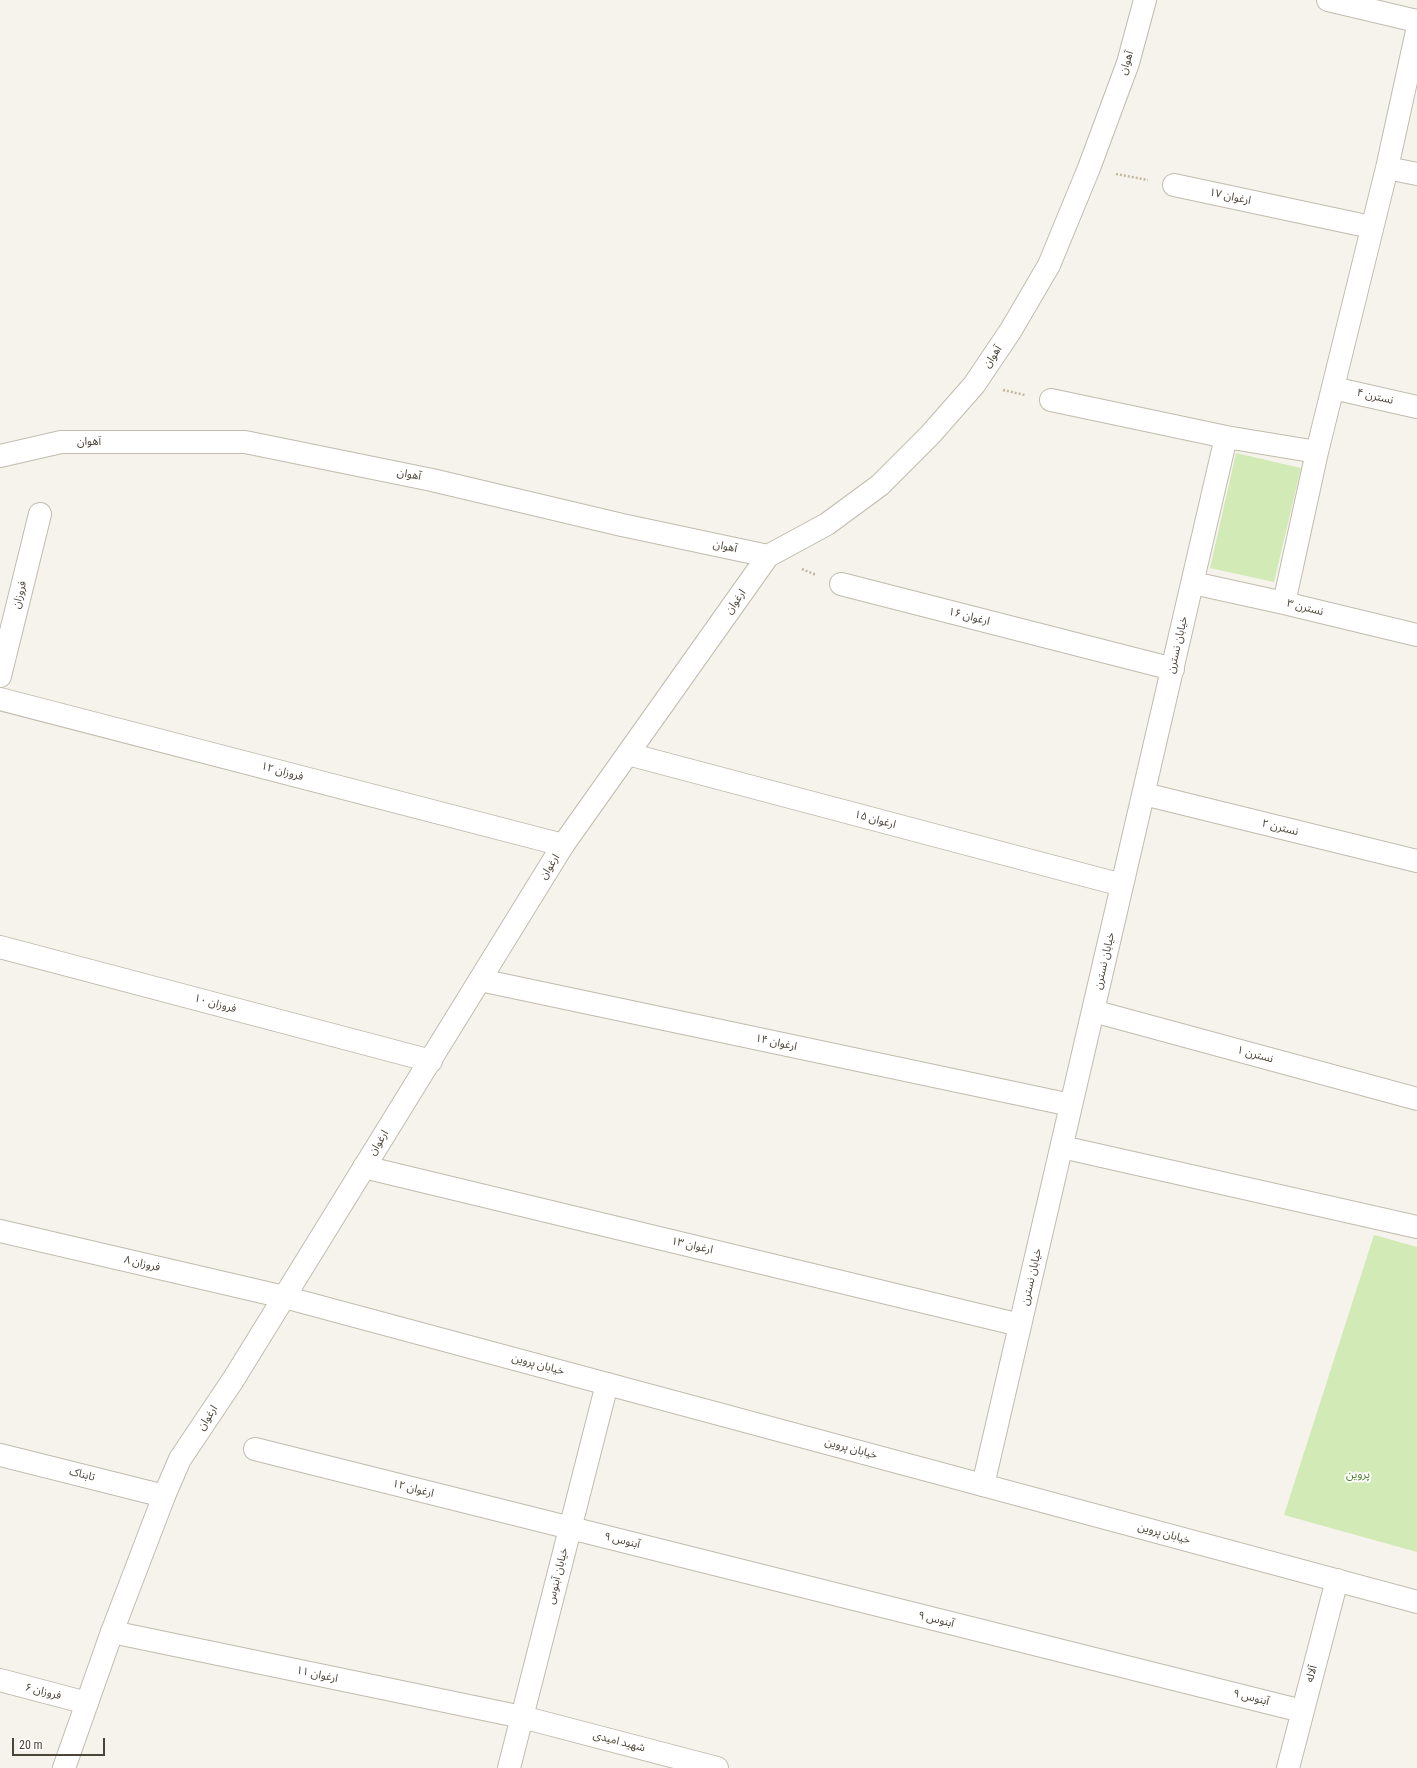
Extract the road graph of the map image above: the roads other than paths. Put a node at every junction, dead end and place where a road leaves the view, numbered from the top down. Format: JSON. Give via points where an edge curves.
{"nodes":[{"id":1,"x":1145,"y":0,"type":"edge"},
{"id":2,"x":1328,"y":0,"type":"edge"},
{"id":3,"x":1417,"y":21,"type":"edge"},
{"id":4,"x":1417,"y":31,"type":"edge"},
{"id":5,"x":1387,"y":168,"type":"junction"},
{"id":6,"x":1417,"y":174,"type":"edge"},
{"id":7,"x":1174,"y":185,"type":"road end"},
{"id":8,"x":1371,"y":227,"type":"junction"},
{"id":9,"x":1333,"y":388,"type":"junction"},
{"id":10,"x":1051,"y":400,"type":"road end"},
{"id":11,"x":1417,"y":407,"type":"edge"},
{"id":12,"x":1226,"y":437,"type":"junction"},
{"id":13,"x":1317,"y":452,"type":"junction"},
{"id":14,"x":0,"y":456,"type":"edge"},
{"id":15,"x":40,"y":514,"type":"dead end"},
{"id":16,"x":768,"y":556,"type":"junction"},
{"id":17,"x":1192,"y":583,"type":"junction"},
{"id":18,"x":841,"y":584,"type":"road end"},
{"id":19,"x":1284,"y":603,"type":"junction"},
{"id":20,"x":1417,"y":635,"type":"edge"},
{"id":21,"x":1173,"y":669,"type":"junction"},
{"id":22,"x":0,"y":676,"type":"edge"},
{"id":23,"x":0,"y":699,"type":"edge"},
{"id":24,"x":628,"y":754,"type":"junction"},
{"id":25,"x":1144,"y":794,"type":"junction"},
{"id":26,"x":563,"y":845,"type":"junction"},
{"id":27,"x":1417,"y":861,"type":"edge"},
{"id":28,"x":1122,"y":885,"type":"junction"},
{"id":29,"x":0,"y":947,"type":"edge"},
{"id":30,"x":480,"y":980,"type":"junction"},
{"id":31,"x":1093,"y":1011,"type":"junction"},
{"id":32,"x":430,"y":1061,"type":"junction"},
{"id":33,"x":1417,"y":1099,"type":"edge"},
{"id":34,"x":1071,"y":1105,"type":"junction"},
{"id":35,"x":1062,"y":1147,"type":"junction"},
{"id":36,"x":364,"y":1167,"type":"junction"},
{"id":37,"x":1417,"y":1227,"type":"edge"},
{"id":38,"x":0,"y":1231,"type":"edge"},
{"id":39,"x":284,"y":1297,"type":"junction"},
{"id":40,"x":1020,"y":1325,"type":"junction"},
{"id":41,"x":607,"y":1384,"type":"junction"},
{"id":42,"x":255,"y":1449,"type":"dead end"},
{"id":43,"x":0,"y":1455,"type":"edge"},
{"id":44,"x":983,"y":1485,"type":"junction"},
{"id":45,"x":164,"y":1496,"type":"junction"},
{"id":46,"x":570,"y":1528,"type":"junction"},
{"id":47,"x":1337,"y":1580,"type":"junction"},
{"id":48,"x":1417,"y":1602,"type":"edge"},
{"id":49,"x":112,"y":1632,"type":"junction"},
{"id":50,"x":0,"y":1680,"type":"edge"},
{"id":51,"x":87,"y":1703,"type":"junction"},
{"id":52,"x":1302,"y":1711,"type":"junction"},
{"id":53,"x":522,"y":1717,"type":"junction"},
{"id":54,"x":64,"y":1768,"type":"edge"},
{"id":55,"x":509,"y":1768,"type":"edge"},
{"id":56,"x":717,"y":1768,"type":"edge"},
{"id":57,"x":1288,"y":1768,"type":"edge"}],
"edges":[{"from":1,"to":16,"type":"street","name":"آهوان","via":[[1128,63],[1049,265],[1011,330],[974,385],[930,435],[880,485],[827,524]]},
{"from":2,"to":3,"type":"street"},
{"from":4,"to":5,"type":"street"},
{"from":5,"to":6,"type":"street"},
{"from":5,"to":8,"type":"street"},
{"from":7,"to":8,"type":"street","name":"ارغوان ۱۷"},
{"from":8,"to":9,"type":"street"},
{"from":9,"to":11,"type":"street","name":"نسترن ۴"},
{"from":9,"to":13,"type":"street"},
{"from":10,"to":12,"type":"street"},
{"from":12,"to":13,"type":"street"},
{"from":12,"to":17,"type":"street","name":"خیابان نسترن"},
{"from":13,"to":19,"type":"street"},
{"from":14,"to":16,"type":"street","name":"آهوان","via":[[61,442],[245,442],[432,480]]},
{"from":15,"to":22,"type":"street","name":"فروزان"},
{"from":16,"to":24,"type":"street","name":"ارغوان"},
{"from":17,"to":19,"type":"street","name":"نسترن ۳"},
{"from":17,"to":21,"type":"street","name":"خیابان نسترن"},
{"from":18,"to":21,"type":"street","name":"ارغوان ۱۶"},
{"from":19,"to":20,"type":"street","name":"نسترن ۳"},
{"from":21,"to":25,"type":"street","name":"خیابان نسترن"},
{"from":23,"to":26,"type":"street","name":"فروزان ۱۲"},
{"from":24,"to":26,"type":"street","name":"ارغوان"},
{"from":24,"to":28,"type":"street","name":"ارغوان ۱۵"},
{"from":25,"to":27,"type":"street","name":"نسترن ۲"},
{"from":25,"to":28,"type":"street","name":"خیابان نسترن"},
{"from":26,"to":30,"type":"street","name":"ارغوان"},
{"from":28,"to":31,"type":"street","name":"خیابان نسترن"},
{"from":29,"to":32,"type":"street","name":"فروزان ۱۰"},
{"from":30,"to":32,"type":"street","name":"ارغوان"},
{"from":30,"to":34,"type":"street","name":"ارغوان ۱۴"},
{"from":31,"to":33,"type":"street","name":"نسترن ۱"},
{"from":31,"to":34,"type":"street","name":"خیابان نسترن"},
{"from":32,"to":36,"type":"street","name":"ارغوان"},
{"from":34,"to":35,"type":"street","name":"خیابان نسترن"},
{"from":35,"to":37,"type":"street"},
{"from":35,"to":40,"type":"street","name":"خیابان نسترن"},
{"from":36,"to":39,"type":"street","name":"ارغوان"},
{"from":36,"to":40,"type":"street","name":"ارغوان ۱۳"},
{"from":38,"to":39,"type":"street","name":"فروزان ۸"},
{"from":39,"to":41,"type":"street","name":"خیابان پروین"},
{"from":39,"to":45,"type":"street","name":"ارغوان","via":[[180,1459]]},
{"from":40,"to":44,"type":"street","name":"خیابان نسترن"},
{"from":41,"to":44,"type":"street","name":"خیابان پروین"},
{"from":41,"to":46,"type":"street","name":"خیابان آبنوس"},
{"from":42,"to":46,"type":"street","name":"ارغوان ۱۲"},
{"from":43,"to":45,"type":"street","name":"تابناک"},
{"from":44,"to":47,"type":"street","name":"خیابان پروین"},
{"from":45,"to":49,"type":"street","name":"ارغوان"},
{"from":46,"to":52,"type":"street","name":"آبنوس ۹"},
{"from":46,"to":53,"type":"street","name":"خیابان آبنوس"},
{"from":47,"to":48,"type":"street","name":"خیابان پروین"},
{"from":47,"to":52,"type":"street","name":"آلاله"},
{"from":49,"to":51,"type":"street","name":"ارغوان"},
{"from":49,"to":53,"type":"street","name":"ارغوان ۱۱"},
{"from":50,"to":51,"type":"street","name":"فروزان ۶"},
{"from":51,"to":54,"type":"street","name":"ارغوان"},
{"from":52,"to":57,"type":"street","name":"آلاله"},
{"from":53,"to":55,"type":"street","name":"خیابان آبنوس"},
{"from":53,"to":56,"type":"street","name":"شهید امیدی"}]}
